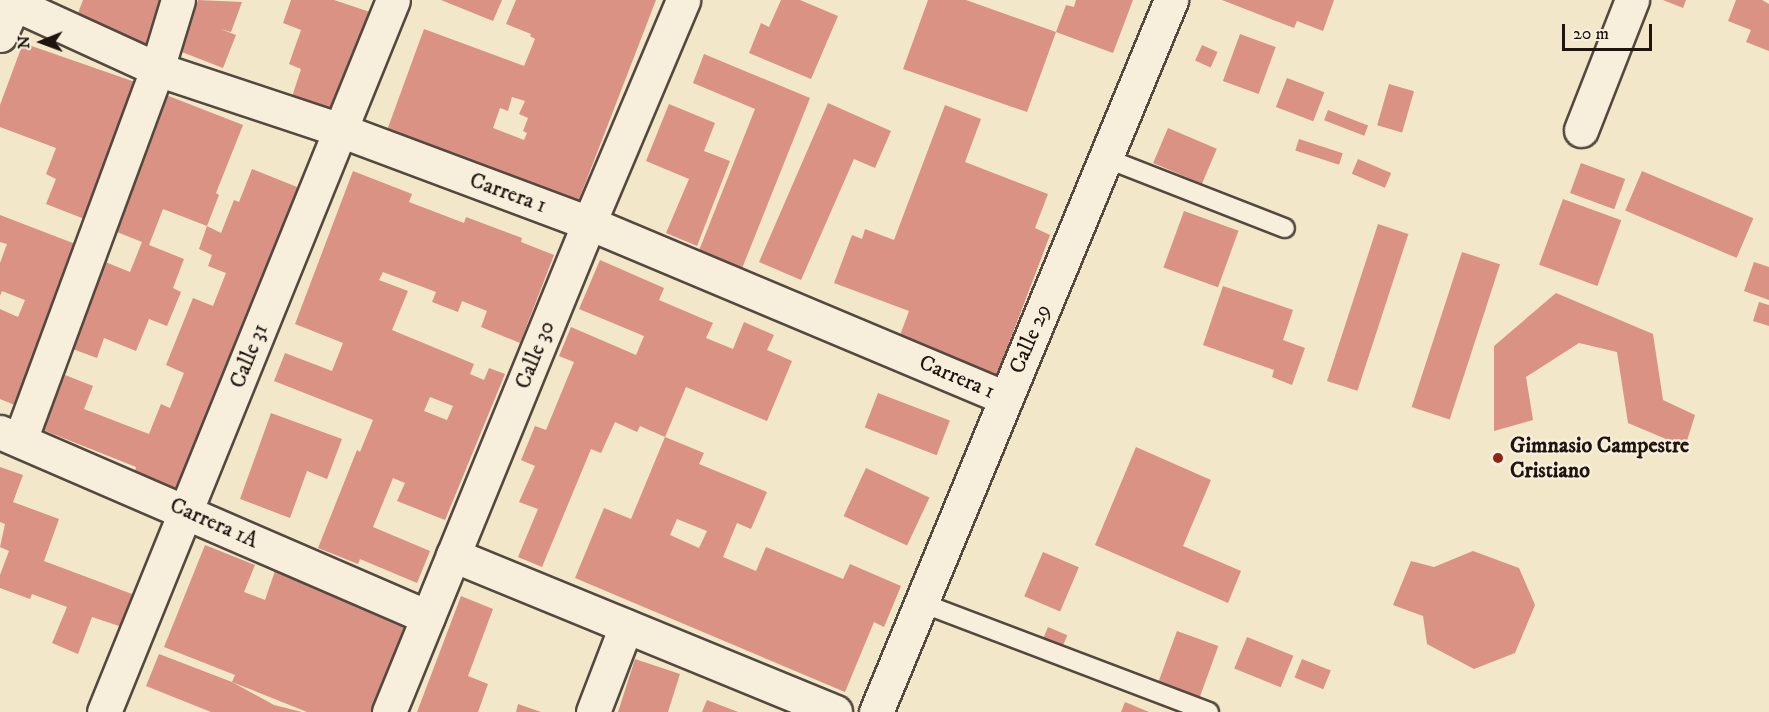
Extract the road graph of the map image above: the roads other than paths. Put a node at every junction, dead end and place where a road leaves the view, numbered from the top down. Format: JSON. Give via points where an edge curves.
{"nodes":[{"id":1,"x":178,"y":0,"type":"edge"},
{"id":2,"x":393,"y":0,"type":"edge"},
{"id":3,"x":683,"y":0,"type":"edge"},
{"id":4,"x":1171,"y":0,"type":"edge"},
{"id":5,"x":1632,"y":0,"type":"edge"},
{"id":6,"x":10,"y":2,"type":"edge"},
{"id":7,"x":0,"y":34,"type":"edge"},
{"id":8,"x":157,"y":69,"type":"junction"},
{"id":9,"x":340,"y":130,"type":"junction"},
{"id":10,"x":1581,"y":130,"type":"dead end"},
{"id":11,"x":1105,"y":158,"type":"junction"},
{"id":12,"x":589,"y":223,"type":"junction"},
{"id":13,"x":1285,"y":228,"type":"dead end"},
{"id":14,"x":1005,"y":398,"type":"junction"},
{"id":15,"x":10,"y":436,"type":"edge"},
{"id":16,"x":187,"y":512,"type":"junction"},
{"id":17,"x":453,"y":555,"type":"junction"},
{"id":18,"x":922,"y":603,"type":"junction"},
{"id":19,"x":428,"y":617,"type":"junction"},
{"id":20,"x":626,"y":627,"type":"junction"},
{"id":21,"x":104,"y":712,"type":"edge"},
{"id":22,"x":389,"y":712,"type":"edge"},
{"id":23,"x":592,"y":712,"type":"edge"},
{"id":24,"x":835,"y":712,"type":"edge"},
{"id":25,"x":876,"y":712,"type":"edge"},
{"id":26,"x":1209,"y":712,"type":"edge"}],
"edges":[{"from":1,"to":8,"type":"street"},
{"from":2,"to":9,"type":"street","name":"Calle 31"},
{"from":3,"to":12,"type":"street","name":"Calle 30"},
{"from":4,"to":11,"type":"street","name":"Calle 29"},
{"from":5,"to":10,"type":"street"},
{"from":6,"to":7,"type":"street"},
{"from":6,"to":8,"type":"street","name":"Carrera 1"},
{"from":8,"to":9,"type":"street","name":"Carrera 1"},
{"from":8,"to":15,"type":"street"},
{"from":9,"to":12,"type":"street","name":"Carrera 1"},
{"from":9,"to":16,"type":"street","name":"Calle 31"},
{"from":11,"to":13,"type":"lane"},
{"from":11,"to":14,"type":"street","name":"Calle 29"},
{"from":12,"to":14,"type":"street","name":"Carrera 1"},
{"from":12,"to":17,"type":"street","name":"Calle 30"},
{"from":14,"to":18,"type":"street","name":"Calle 29"},
{"from":15,"to":16,"type":"street","name":"Carrera 1A"},
{"from":16,"to":19,"type":"street","name":"Carrera 1A"},
{"from":16,"to":21,"type":"street","name":"Calle 31"},
{"from":17,"to":19,"type":"street","name":"Calle 30"},
{"from":17,"to":20,"type":"street"},
{"from":18,"to":25,"type":"street","name":"Calle 29"},
{"from":18,"to":26,"type":"lane"},
{"from":19,"to":22,"type":"street","name":"Calle 30"},
{"from":20,"to":23,"type":"street"},
{"from":20,"to":24,"type":"street"}]}
